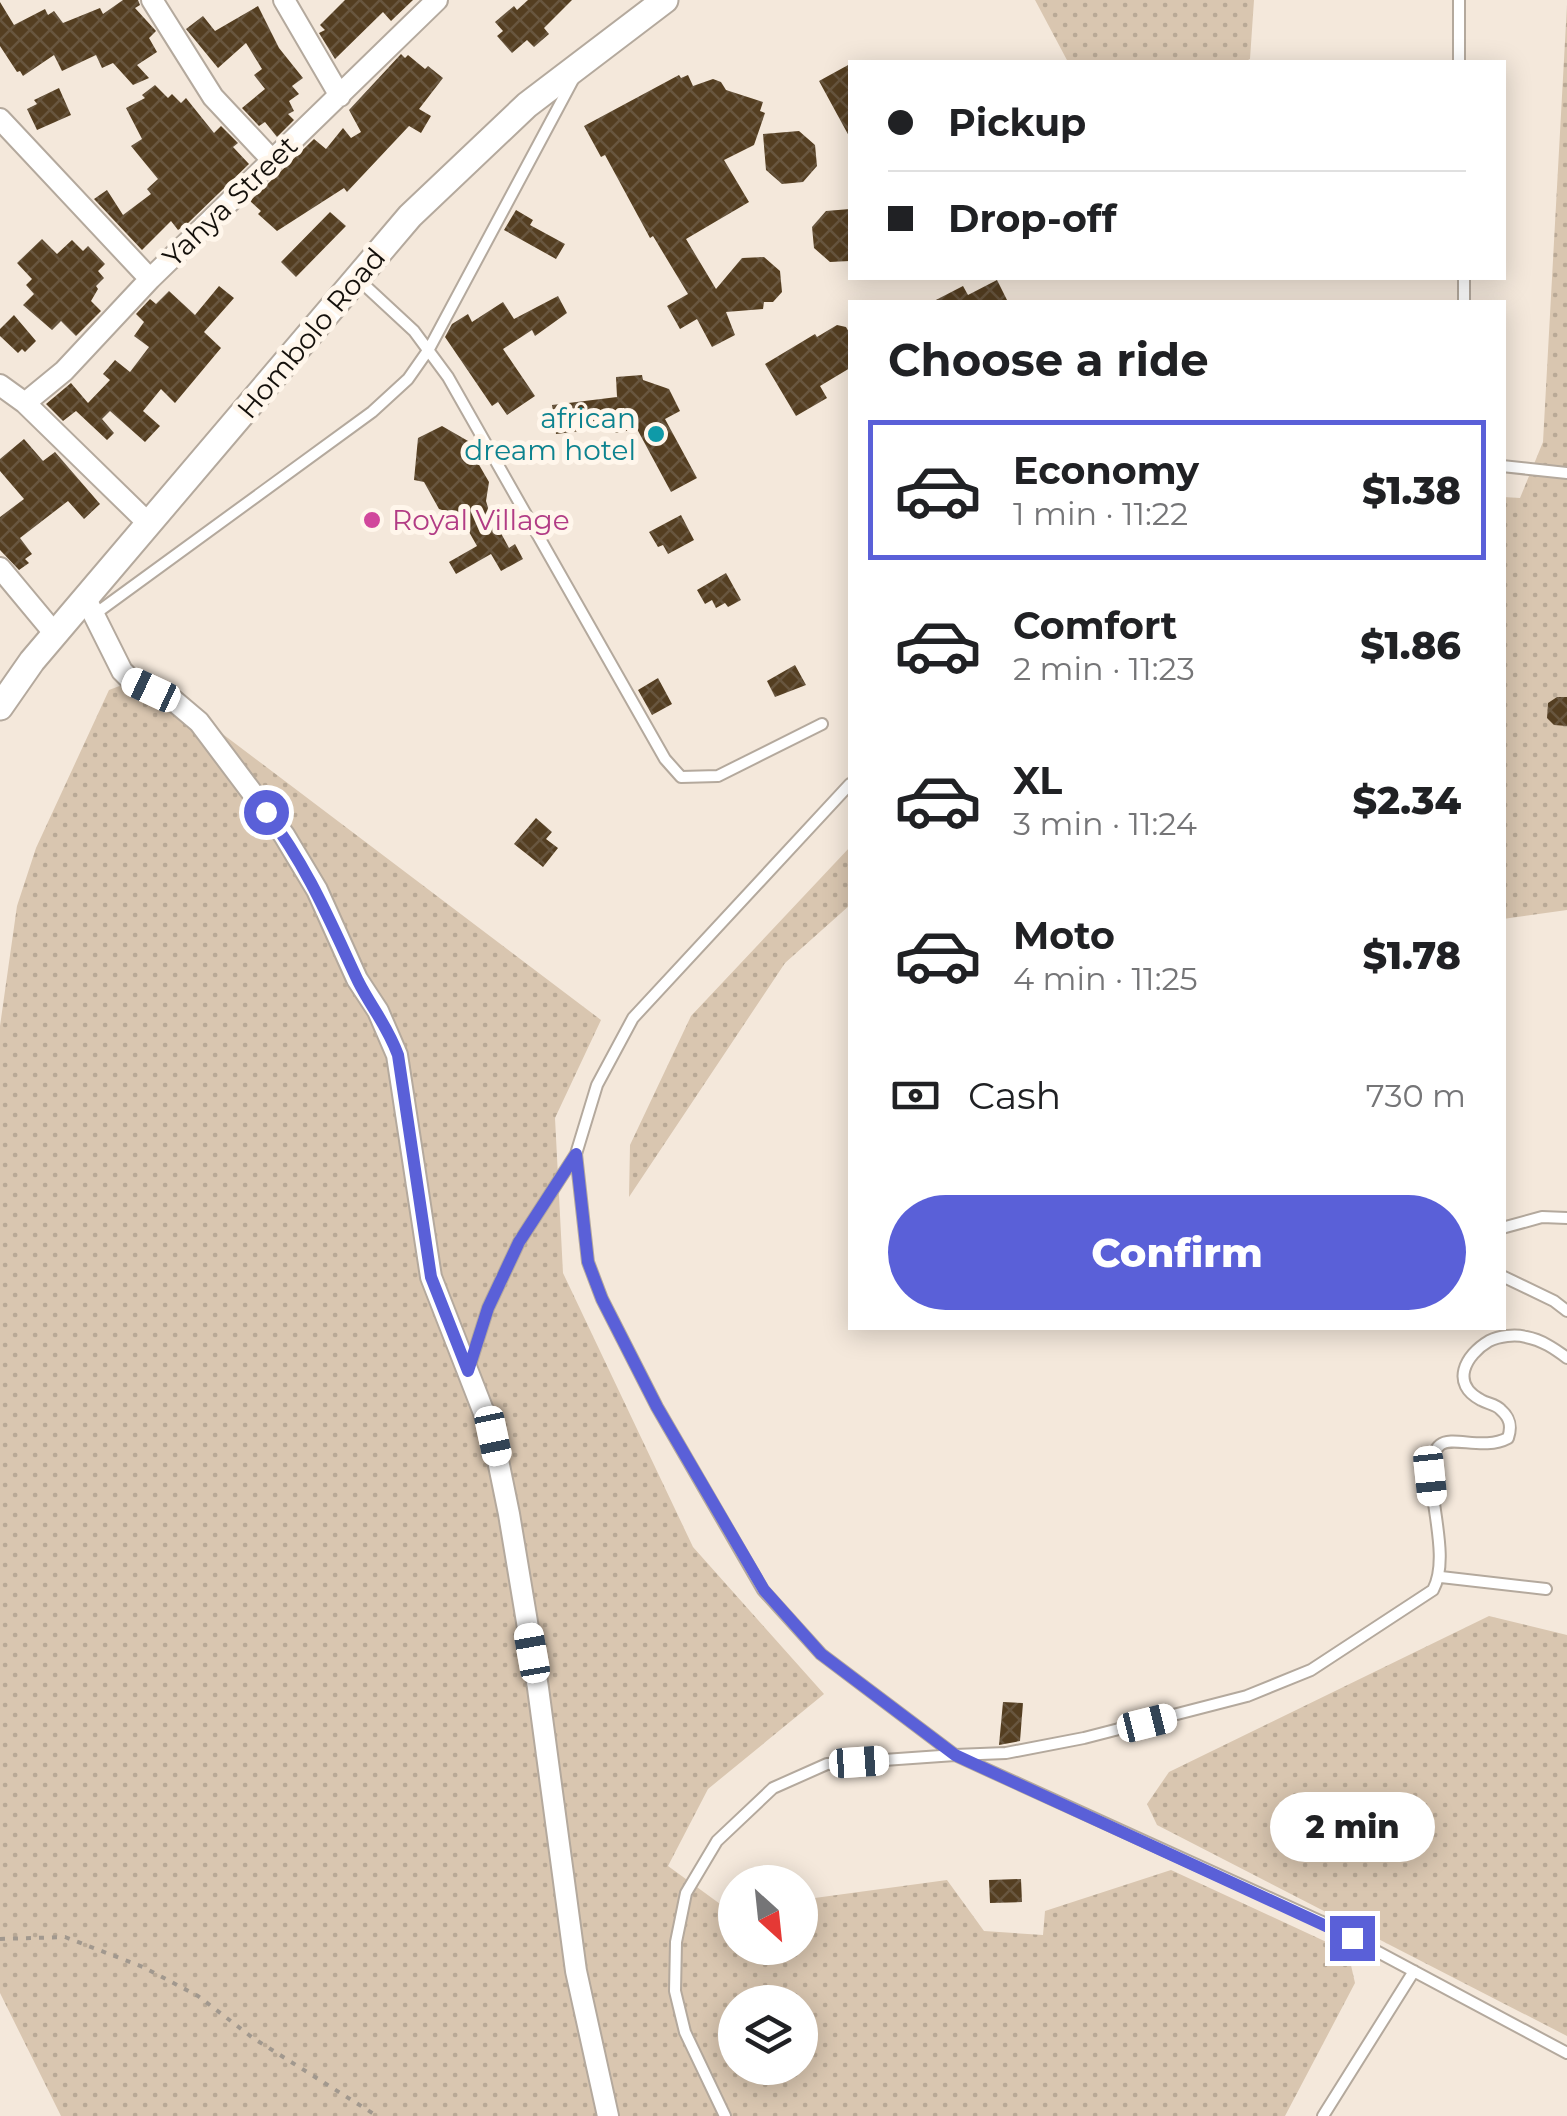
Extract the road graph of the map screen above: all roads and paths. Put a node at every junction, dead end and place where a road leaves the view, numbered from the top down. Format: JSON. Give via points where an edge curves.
{"nodes":[{"id":1,"x":152,"y":0,"type":"edge"},
{"id":2,"x":284,"y":0,"type":"edge"},
{"id":3,"x":436,"y":0,"type":"edge"},
{"id":4,"x":664,"y":0,"type":"edge"},
{"id":5,"x":1459,"y":0,"type":"edge"},
{"id":6,"x":1459,"y":60,"type":"edge"},
{"id":7,"x":582,"y":64,"type":"junction"},
{"id":8,"x":340,"y":96,"type":"junction"},
{"id":9,"x":0,"y":119,"type":"edge"},
{"id":10,"x":273,"y":161,"type":"junction"},
{"id":11,"x":358,"y":278,"type":"junction"},
{"id":12,"x":150,"y":279,"type":"junction"},
{"id":13,"x":429,"y":348,"type":"junction"},
{"id":14,"x":0,"y":386,"type":"edge"},
{"id":15,"x":25,"y":402,"type":"junction"},
{"id":16,"x":1506,"y":466,"type":"edge"},
{"id":17,"x":1567,"y":472,"type":"edge"},
{"id":18,"x":148,"y":523,"type":"junction"},
{"id":19,"x":0,"y":568,"type":"edge"},
{"id":20,"x":90,"y":606,"type":"junction"},
{"id":21,"x":56,"y":634,"type":"junction"},
{"id":22,"x":0,"y":707,"type":"edge"},
{"id":23,"x":822,"y":724,"type":"dead end"},
{"id":24,"x":848,"y":786,"type":"edge"},
{"id":25,"x":576,"y":1154,"type":"junction"},
{"id":26,"x":1567,"y":1218,"type":"edge"},
{"id":27,"x":1506,"y":1227,"type":"edge"},
{"id":28,"x":1506,"y":1278,"type":"edge"},
{"id":29,"x":1567,"y":1312,"type":"edge"},
{"id":30,"x":1567,"y":1358,"type":"edge"},
{"id":31,"x":468,"y":1371,"type":"junction"},
{"id":32,"x":1441,"y":1577,"type":"junction"},
{"id":33,"x":1546,"y":1589,"type":"dead end"},
{"id":34,"x":955,"y":1755,"type":"junction"},
{"id":35,"x":0,"y":1938,"type":"edge"},
{"id":36,"x":1414,"y":1971,"type":"junction"},
{"id":37,"x":1567,"y":2053,"type":"edge"},
{"id":38,"x":377,"y":2116,"type":"edge"},
{"id":39,"x":608,"y":2116,"type":"edge"},
{"id":40,"x":725,"y":2116,"type":"edge"},
{"id":41,"x":1322,"y":2116,"type":"edge"}],
"edges":[{"from":1,"to":10,"type":"street","via":[[214,97]]},
{"from":2,"to":8,"type":"street"},
{"from":3,"to":8,"type":"street","name":"Yahya Street"},
{"from":4,"to":7,"type":"street","name":"Hombolo Road"},
{"from":5,"to":6,"type":"lane"},
{"from":7,"to":11,"type":"street","name":"Hombolo Road","via":[[527,105],[410,216]]},
{"from":7,"to":13,"type":"lane"},
{"from":8,"to":10,"type":"street","name":"Yahya Street"},
{"from":9,"to":12,"type":"street"},
{"from":10,"to":12,"type":"street","name":"Yahya Street"},
{"from":11,"to":13,"type":"lane"},
{"from":11,"to":18,"type":"street","name":"Hombolo Road"},
{"from":12,"to":15,"type":"street","name":"Yahya Street","via":[[64,372]]},
{"from":13,"to":20,"type":"lane","via":[[372,412]]},
{"from":13,"to":23,"type":"lane","via":[[680,777],[718,776]]},
{"from":14,"to":15,"type":"street"},
{"from":15,"to":18,"type":"street"},
{"from":16,"to":17,"type":"lane"},
{"from":18,"to":20,"type":"street","name":"Hombolo Road"},
{"from":19,"to":21,"type":"street"},
{"from":20,"to":21,"type":"street","name":"Hombolo Road"},
{"from":20,"to":31,"type":"street","via":[[122,671],[199,722],[284,835],[390,1035],[431,1277]]},
{"from":21,"to":22,"type":"street","name":"Hombolo Road"},
{"from":24,"to":25,"type":"lane","via":[[633,1018],[597,1085]]},
{"from":25,"to":31,"type":"lane","via":[[519,1242]]},
{"from":25,"to":34,"type":"lane","via":[[588,1262],[602,1299],[764,1590],[821,1654]]},
{"from":26,"to":27,"type":"lane"},
{"from":28,"to":29,"type":"lane"},
{"from":30,"to":32,"type":"lane","via":[[1518,1335],[1492,1339],[1468,1356],[1466,1388],[1499,1407],[1510,1431],[1497,1444],[1449,1441],[1432,1458]]},
{"from":31,"to":39,"type":"street","via":[[493,1436],[509,1514],[576,1971]]},
{"from":32,"to":33,"type":"lane"},
{"from":32,"to":34,"type":"lane","via":[[1433,1590],[1311,1670],[1248,1696],[1084,1738]]},
{"from":34,"to":36,"type":"lane","via":[[1320,1921]]},
{"from":34,"to":40,"type":"lane","via":[[827,1764],[773,1788],[717,1841],[686,1892],[675,1992],[685,2032]]},
{"from":35,"to":38,"type":"path","via":[[64,1938],[143,1967],[198,1996]]},
{"from":36,"to":37,"type":"lane"},
{"from":36,"to":41,"type":"lane"}]}
